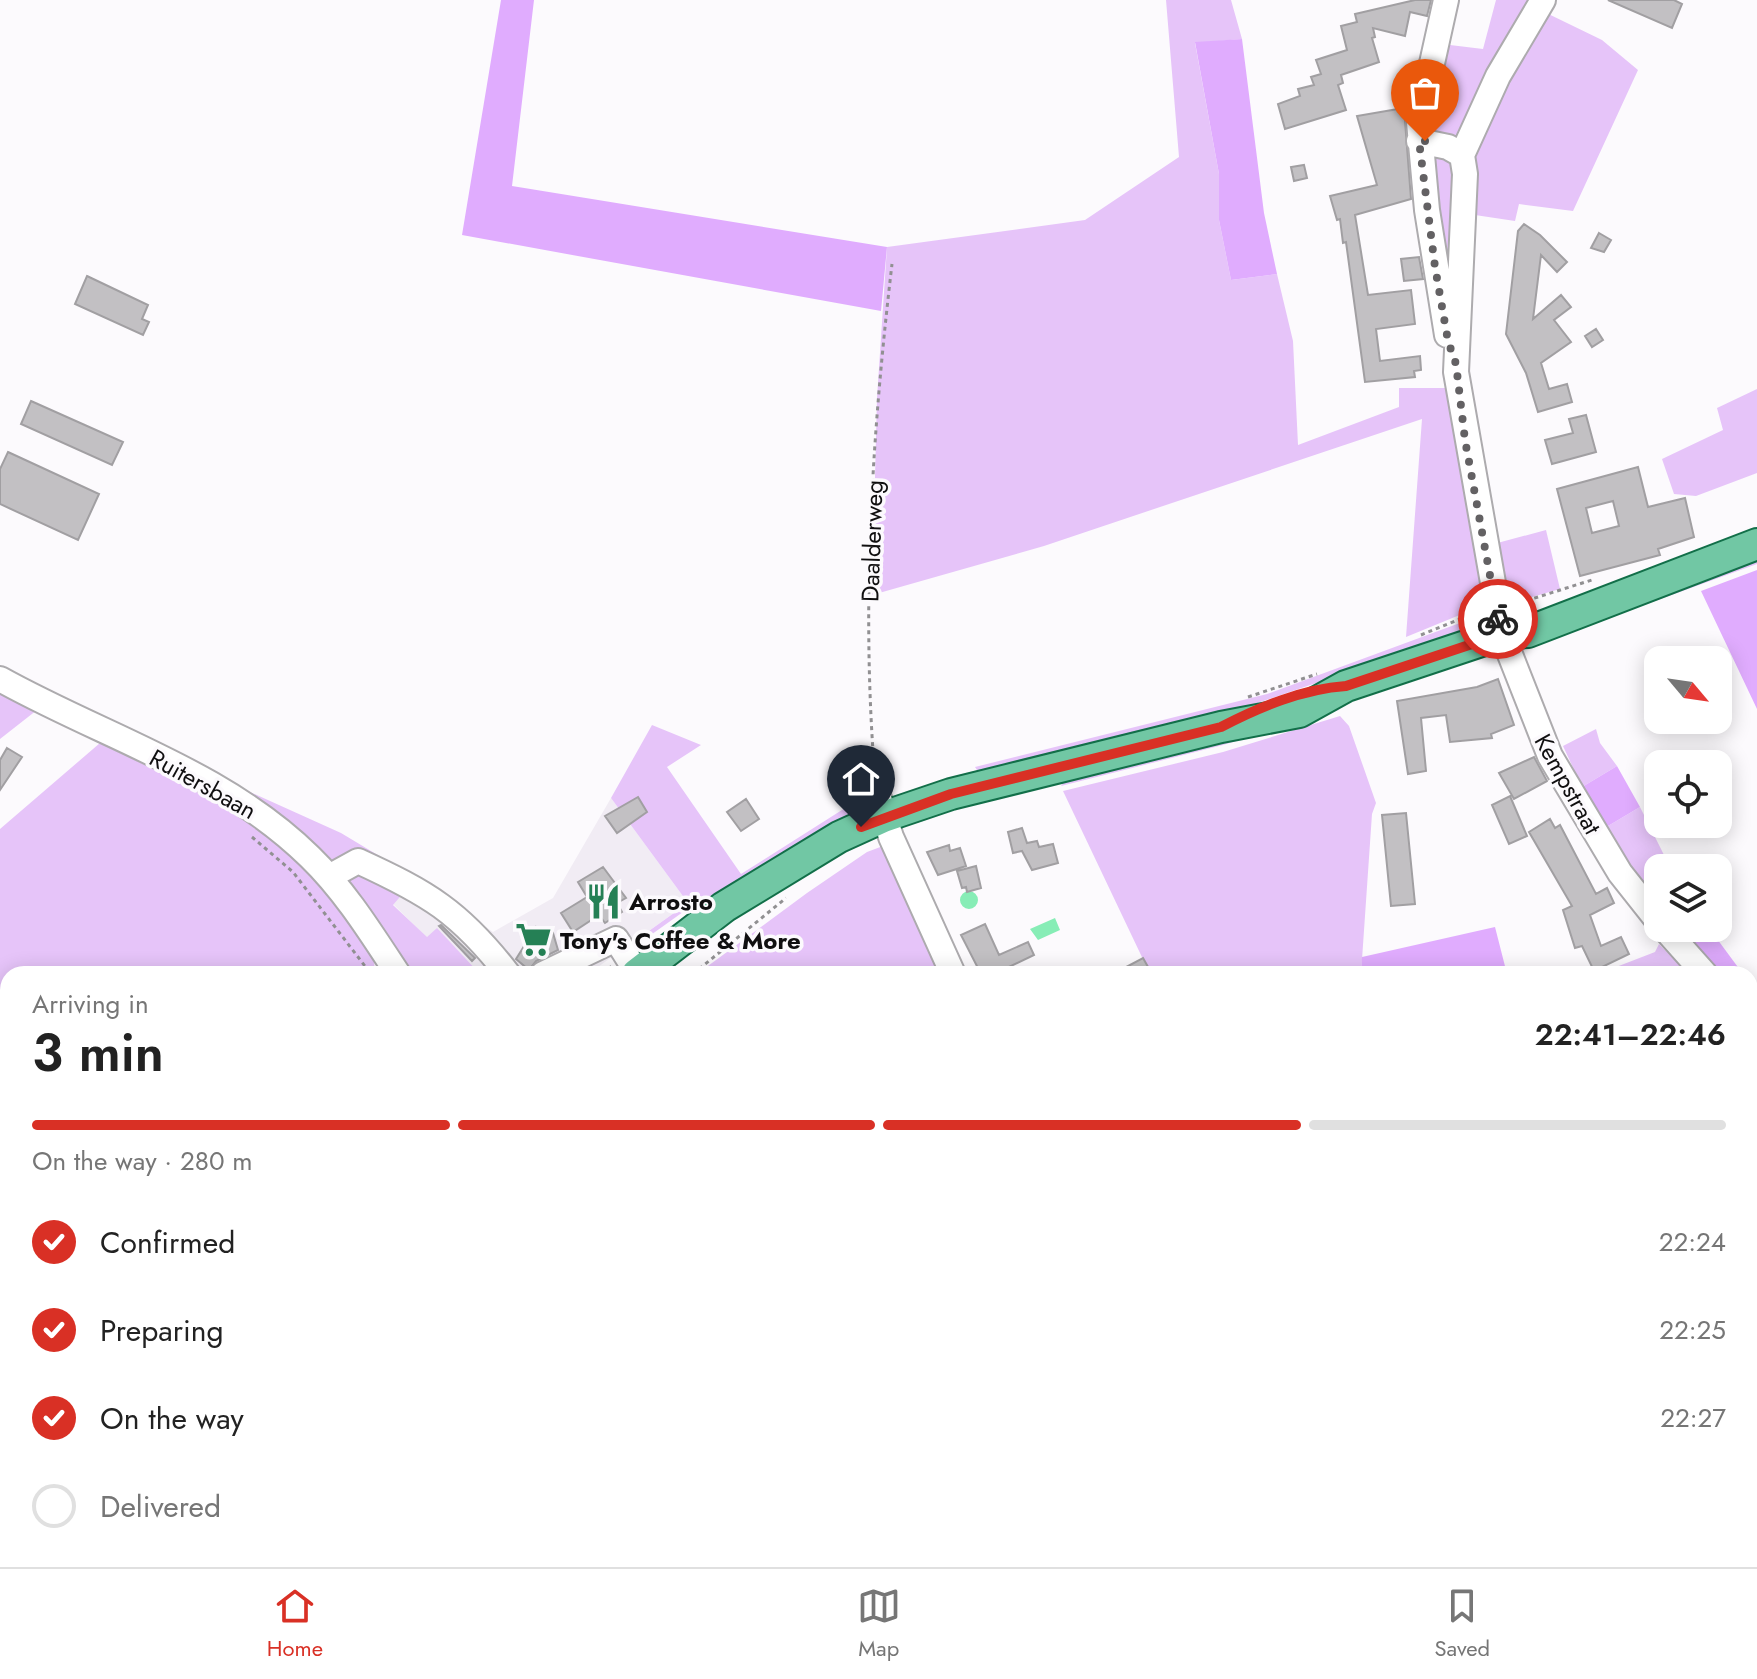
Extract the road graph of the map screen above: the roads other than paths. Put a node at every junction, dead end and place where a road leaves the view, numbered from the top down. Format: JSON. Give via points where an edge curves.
{"nodes":[{"id":1,"x":1446,"y":0,"type":"edge"},
{"id":2,"x":1543,"y":0,"type":"edge"},
{"id":3,"x":1419,"y":141,"type":"junction"},
{"id":4,"x":1462,"y":155,"type":"junction"},
{"id":5,"x":1456,"y":364,"type":"junction"},
{"id":6,"x":1757,"y":544,"type":"edge"},
{"id":7,"x":1502,"y":634,"type":"junction"},
{"id":8,"x":0,"y":679,"type":"edge"},
{"id":9,"x":884,"y":817,"type":"junction"},
{"id":10,"x":329,"y":877,"type":"junction"},
{"id":11,"x":782,"y":887,"type":"junction"},
{"id":12,"x":1644,"y":903,"type":"edge"},
{"id":13,"x":1676,"y":942,"type":"edge"},
{"id":14,"x":392,"y":966,"type":"edge"},
{"id":15,"x":501,"y":966,"type":"edge"},
{"id":16,"x":560,"y":966,"type":"edge"},
{"id":17,"x":633,"y":966,"type":"edge"},
{"id":18,"x":648,"y":966,"type":"edge"},
{"id":19,"x":673,"y":966,"type":"edge"},
{"id":20,"x":949,"y":966,"type":"edge"},
{"id":21,"x":1698,"y":966,"type":"edge"}],
"edges":[{"from":1,"to":3,"type":"street","via":[[1422,97]]},
{"from":2,"to":4,"type":"street","via":[[1498,76]]},
{"from":3,"to":4,"type":"street"},
{"from":3,"to":5,"type":"street","via":[[1438,282]]},
{"from":4,"to":5,"type":"street"},
{"from":5,"to":7,"type":"street","name":"Kempstraat"},
{"from":6,"to":7,"type":"main road","via":[[1528,632]]},
{"from":7,"to":9,"type":"main road","via":[[1346,686],[1322,687],[1221,727],[951,794]]},
{"from":7,"to":12,"type":"street","name":"Kempstraat","via":[[1550,756]]},
{"from":8,"to":10,"type":"street","name":"Ruitersbaan","via":[[231,794]]},
{"from":9,"to":11,"type":"main road","via":[[839,837]]},
{"from":9,"to":20,"type":"street"},
{"from":10,"to":14,"type":"street","name":"Ruitersbaan"},
{"from":10,"to":15,"type":"street","via":[[358,861],[436,901],[470,928]]},
{"from":11,"to":18,"type":"main road","via":[[724,907]]},
{"from":11,"to":19,"type":"main road"},
{"from":13,"to":21,"type":"street"},
{"from":16,"to":17,"type":"street","via":[[616,939]]}]}
